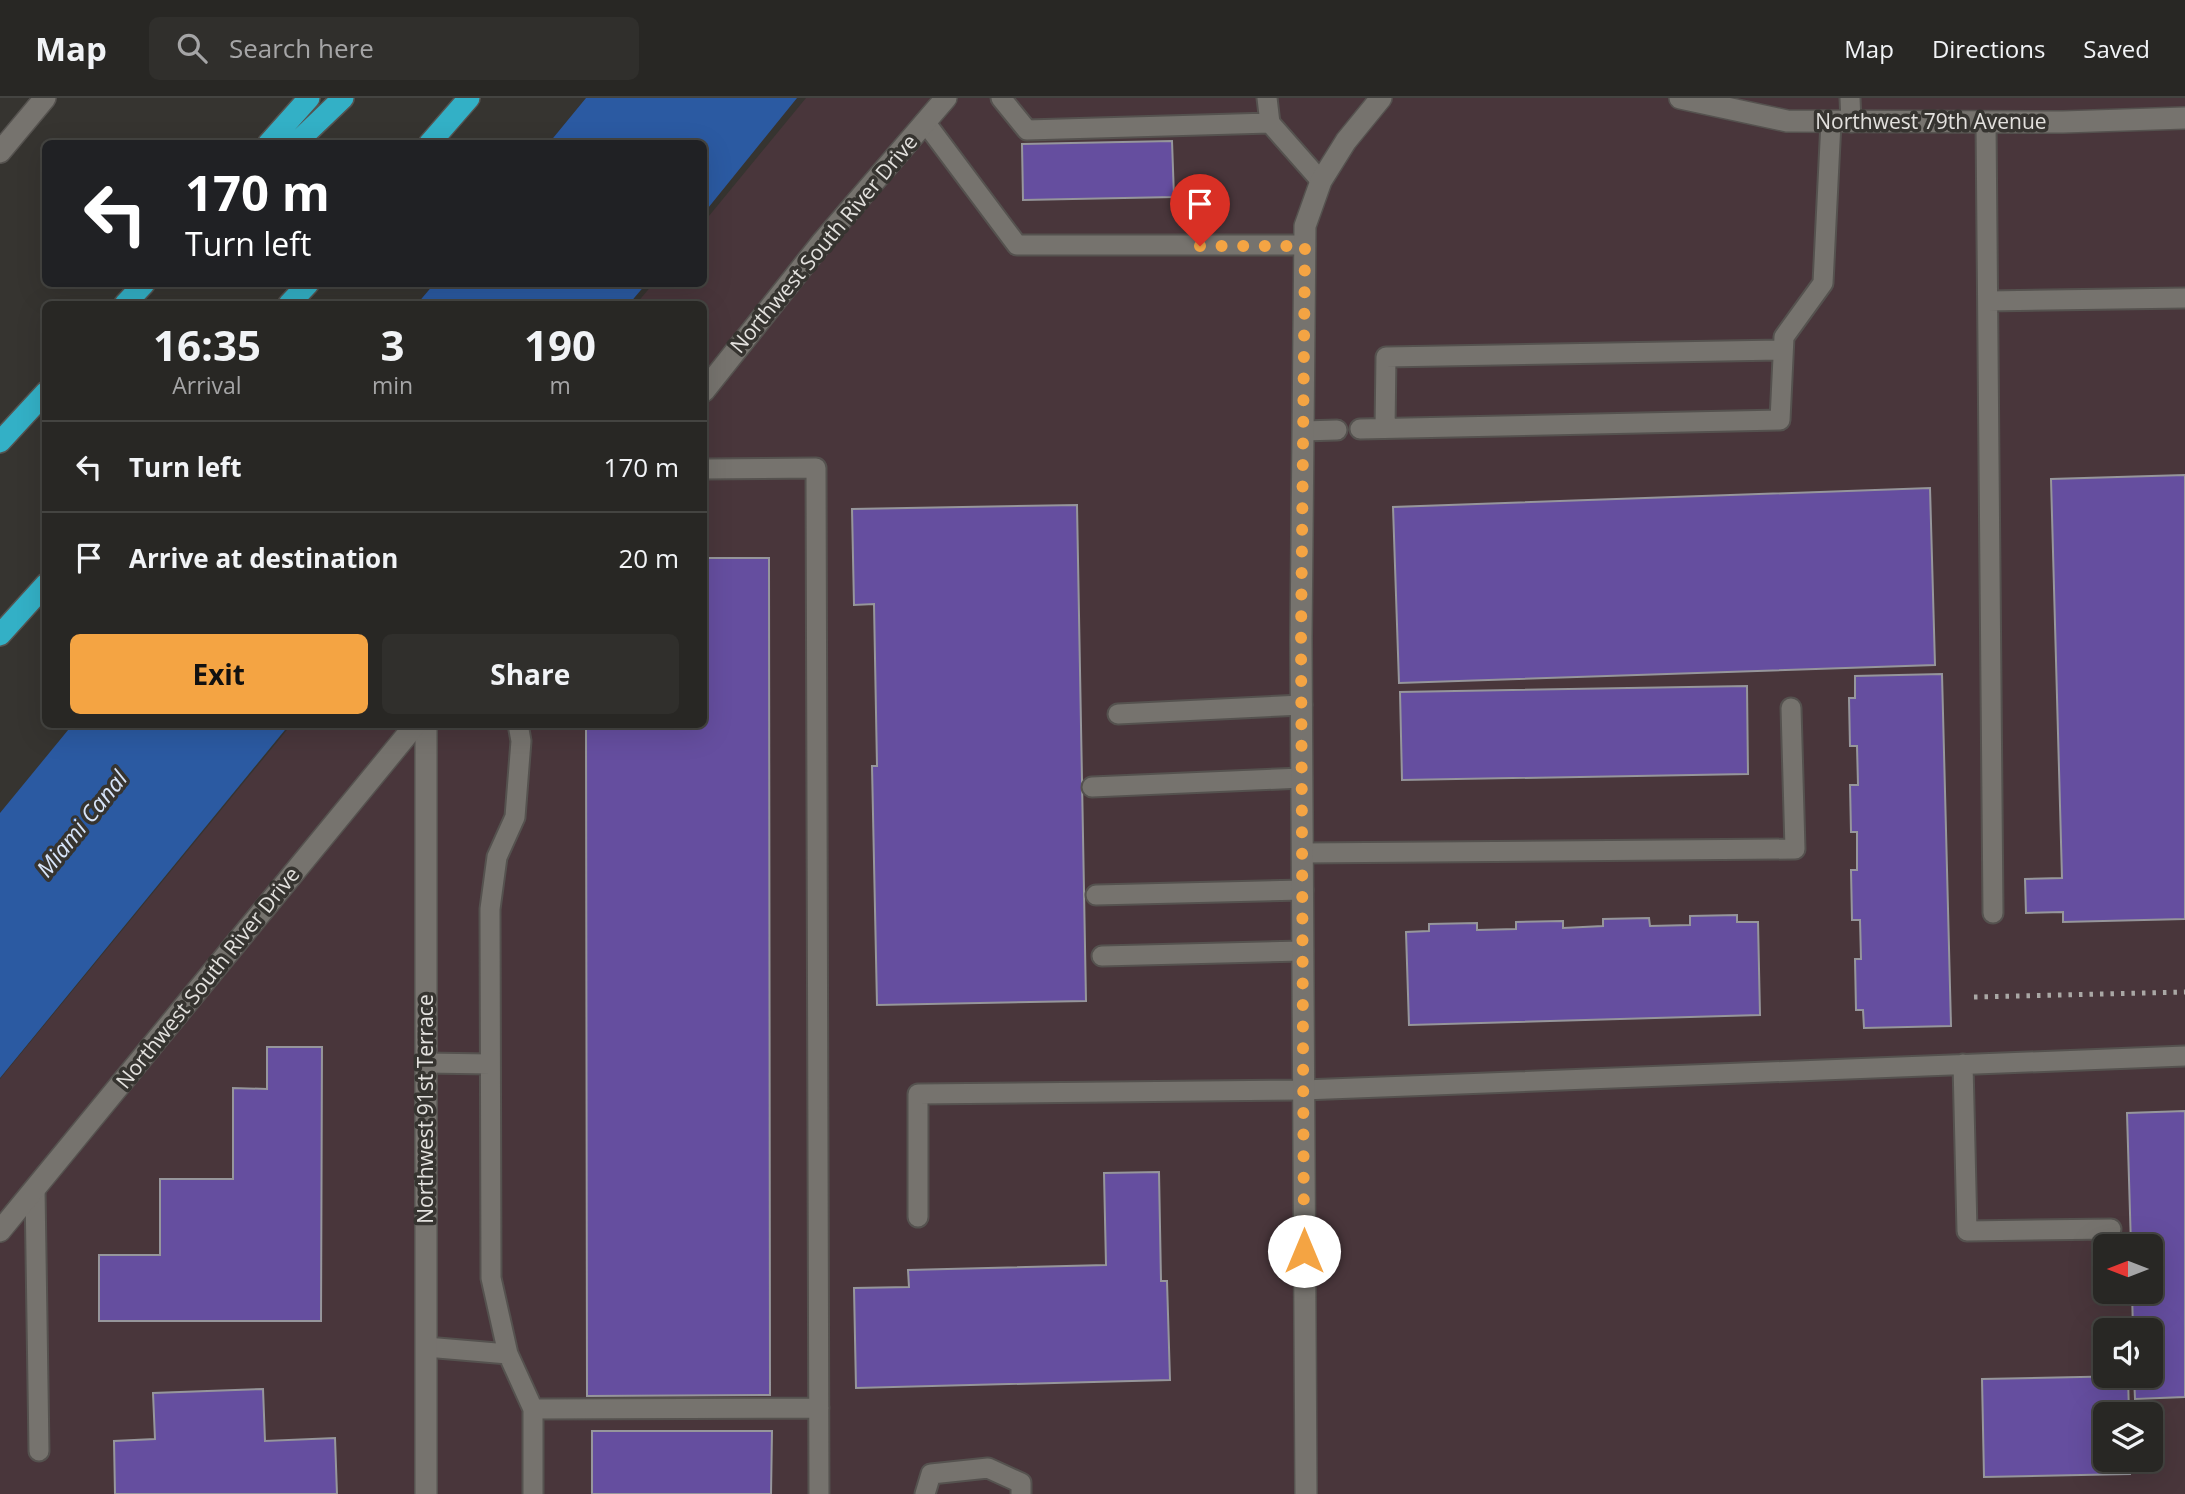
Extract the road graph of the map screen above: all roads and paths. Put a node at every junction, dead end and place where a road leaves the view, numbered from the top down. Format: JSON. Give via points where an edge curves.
{"nodes":[{"id":1,"x":45,"y":98,"type":"edge"},
{"id":2,"x":309,"y":98,"type":"edge"},
{"id":3,"x":343,"y":98,"type":"edge"},
{"id":4,"x":469,"y":98,"type":"edge"},
{"id":5,"x":946,"y":98,"type":"edge"},
{"id":6,"x":1001,"y":98,"type":"edge"},
{"id":7,"x":1267,"y":98,"type":"edge"},
{"id":8,"x":1381,"y":98,"type":"edge"},
{"id":9,"x":1680,"y":98,"type":"edge"},
{"id":10,"x":1850,"y":98,"type":"edge"},
{"id":11,"x":2185,"y":118,"type":"edge"},
{"id":12,"x":925,"y":122,"type":"junction"},
{"id":13,"x":1841,"y":122,"type":"junction"},
{"id":14,"x":1986,"y":122,"type":"junction"},
{"id":15,"x":1269,"y":123,"type":"junction"},
{"id":16,"x":272,"y":140,"type":"edge"},
{"id":17,"x":299,"y":140,"type":"edge"},
{"id":18,"x":432,"y":140,"type":"edge"},
{"id":19,"x":0,"y":152,"type":"edge"},
{"id":20,"x":1321,"y":181,"type":"junction"},
{"id":21,"x":1305,"y":246,"type":"junction"},
{"id":22,"x":141,"y":287,"type":"edge"},
{"id":23,"x":305,"y":287,"type":"edge"},
{"id":24,"x":2185,"y":298,"type":"edge"},
{"id":25,"x":128,"y":301,"type":"edge"},
{"id":26,"x":292,"y":301,"type":"edge"},
{"id":27,"x":1988,"y":301,"type":"junction"},
{"id":28,"x":1783,"y":350,"type":"junction"},
{"id":29,"x":707,"y":387,"type":"edge"},
{"id":30,"x":42,"y":396,"type":"edge"},
{"id":31,"x":1385,"y":428,"type":"junction"},
{"id":32,"x":1360,"y":429,"type":"dead end"},
{"id":33,"x":1337,"y":430,"type":"dead end"},
{"id":34,"x":1303,"y":431,"type":"junction"},
{"id":35,"x":0,"y":442,"type":"edge"},
{"id":36,"x":707,"y":469,"type":"edge"},
{"id":37,"x":42,"y":588,"type":"edge"},
{"id":38,"x":0,"y":635,"type":"edge"},
{"id":39,"x":1302,"y":705,"type":"junction"},
{"id":40,"x":1791,"y":708,"type":"dead end"},
{"id":41,"x":1118,"y":714,"type":"dead end"},
{"id":42,"x":413,"y":728,"type":"edge"},
{"id":43,"x":426,"y":728,"type":"edge"},
{"id":44,"x":518,"y":728,"type":"edge"},
{"id":45,"x":1302,"y":778,"type":"junction"},
{"id":46,"x":1092,"y":787,"type":"dead end"},
{"id":47,"x":1303,"y":853,"type":"junction"},
{"id":48,"x":1303,"y":890,"type":"junction"},
{"id":49,"x":1096,"y":895,"type":"dead end"},
{"id":50,"x":1993,"y":914,"type":"dead end"},
{"id":51,"x":1303,"y":951,"type":"junction"},
{"id":52,"x":1102,"y":956,"type":"dead end"},
{"id":53,"x":2185,"y":1056,"type":"edge"},
{"id":54,"x":426,"y":1063,"type":"junction"},
{"id":55,"x":490,"y":1064,"type":"junction"},
{"id":56,"x":1963,"y":1064,"type":"junction"},
{"id":57,"x":1303,"y":1090,"type":"junction"},
{"id":58,"x":35,"y":1189,"type":"junction"},
{"id":59,"x":918,"y":1217,"type":"dead end"},
{"id":60,"x":2111,"y":1230,"type":"dead end"},
{"id":61,"x":0,"y":1231,"type":"edge"},
{"id":62,"x":426,"y":1347,"type":"junction"},
{"id":63,"x":508,"y":1354,"type":"junction"},
{"id":64,"x":819,"y":1408,"type":"junction"},
{"id":65,"x":533,"y":1409,"type":"junction"},
{"id":66,"x":39,"y":1451,"type":"dead end"},
{"id":67,"x":426,"y":1494,"type":"edge"},
{"id":68,"x":533,"y":1494,"type":"edge"},
{"id":69,"x":820,"y":1494,"type":"edge"},
{"id":70,"x":925,"y":1494,"type":"edge"},
{"id":71,"x":1021,"y":1494,"type":"edge"},
{"id":72,"x":1306,"y":1494,"type":"edge"}],
"edges":[{"from":1,"to":19,"type":"street"},
{"from":2,"to":16,"type":"highway"},
{"from":3,"to":17,"type":"highway"},
{"from":4,"to":18,"type":"highway"},
{"from":5,"to":12,"type":"street","name":"Northwest South River Drive"},
{"from":6,"to":15,"type":"lane","via":[[1027,131]]},
{"from":7,"to":15,"type":"lane"},
{"from":8,"to":20,"type":"street"},
{"from":9,"to":13,"type":"street","name":"Northwest 79th Avenue","via":[[1787,121]]},
{"from":10,"to":13,"type":"lane"},
{"from":11,"to":14,"type":"street","name":"Northwest 79th Avenue"},
{"from":12,"to":21,"type":"lane","via":[[1017,246]]},
{"from":12,"to":29,"type":"street","name":"Northwest South River Drive","via":[[822,241]]},
{"from":13,"to":14,"type":"street","name":"Northwest 79th Avenue"},
{"from":13,"to":28,"type":"lane","via":[[1823,283],[1784,337]]},
{"from":14,"to":27,"type":"lane"},
{"from":15,"to":20,"type":"lane"},
{"from":20,"to":21,"type":"street","via":[[1305,226]]},
{"from":21,"to":34,"type":"street"},
{"from":22,"to":25,"type":"highway"},
{"from":23,"to":26,"type":"highway"},
{"from":24,"to":27,"type":"lane"},
{"from":27,"to":50,"type":"lane"},
{"from":28,"to":31,"type":"lane","via":[[1780,420]]},
{"from":28,"to":31,"type":"lane","via":[[1385,357]]},
{"from":30,"to":35,"type":"highway"},
{"from":31,"to":32,"type":"lane"},
{"from":33,"to":34,"type":"lane"},
{"from":34,"to":39,"type":"street"},
{"from":36,"to":64,"type":"lane","via":[[816,468]]},
{"from":37,"to":38,"type":"highway"},
{"from":39,"to":41,"type":"lane"},
{"from":39,"to":45,"type":"street"},
{"from":40,"to":47,"type":"lane","via":[[1795,849]]},
{"from":42,"to":58,"type":"street","name":"Northwest South River Drive"},
{"from":43,"to":54,"type":"street","name":"Northwest 91st Terrace"},
{"from":44,"to":55,"type":"lane","via":[[522,741],[515,817],[497,857],[489,909]]},
{"from":45,"to":46,"type":"lane"},
{"from":45,"to":47,"type":"street"},
{"from":47,"to":48,"type":"street"},
{"from":48,"to":49,"type":"lane"},
{"from":48,"to":51,"type":"street"},
{"from":51,"to":52,"type":"lane"},
{"from":51,"to":57,"type":"street"},
{"from":53,"to":56,"type":"lane"},
{"from":54,"to":55,"type":"lane"},
{"from":54,"to":62,"type":"street","name":"Northwest 91st Terrace"},
{"from":55,"to":63,"type":"lane","via":[[491,1278]]},
{"from":56,"to":57,"type":"lane"},
{"from":56,"to":60,"type":"lane","via":[[1967,1231]]},
{"from":57,"to":59,"type":"lane","via":[[918,1094]]},
{"from":57,"to":72,"type":"street"},
{"from":58,"to":61,"type":"street","name":"Northwest South River Drive"},
{"from":58,"to":66,"type":"lane"},
{"from":62,"to":63,"type":"lane"},
{"from":62,"to":67,"type":"street","name":"Northwest 91st Terrace"},
{"from":63,"to":65,"type":"lane"},
{"from":64,"to":65,"type":"lane"},
{"from":64,"to":69,"type":"lane"},
{"from":65,"to":68,"type":"lane"},
{"from":70,"to":71,"type":"lane","via":[[931,1474],[988,1468],[1021,1483]]}]}
